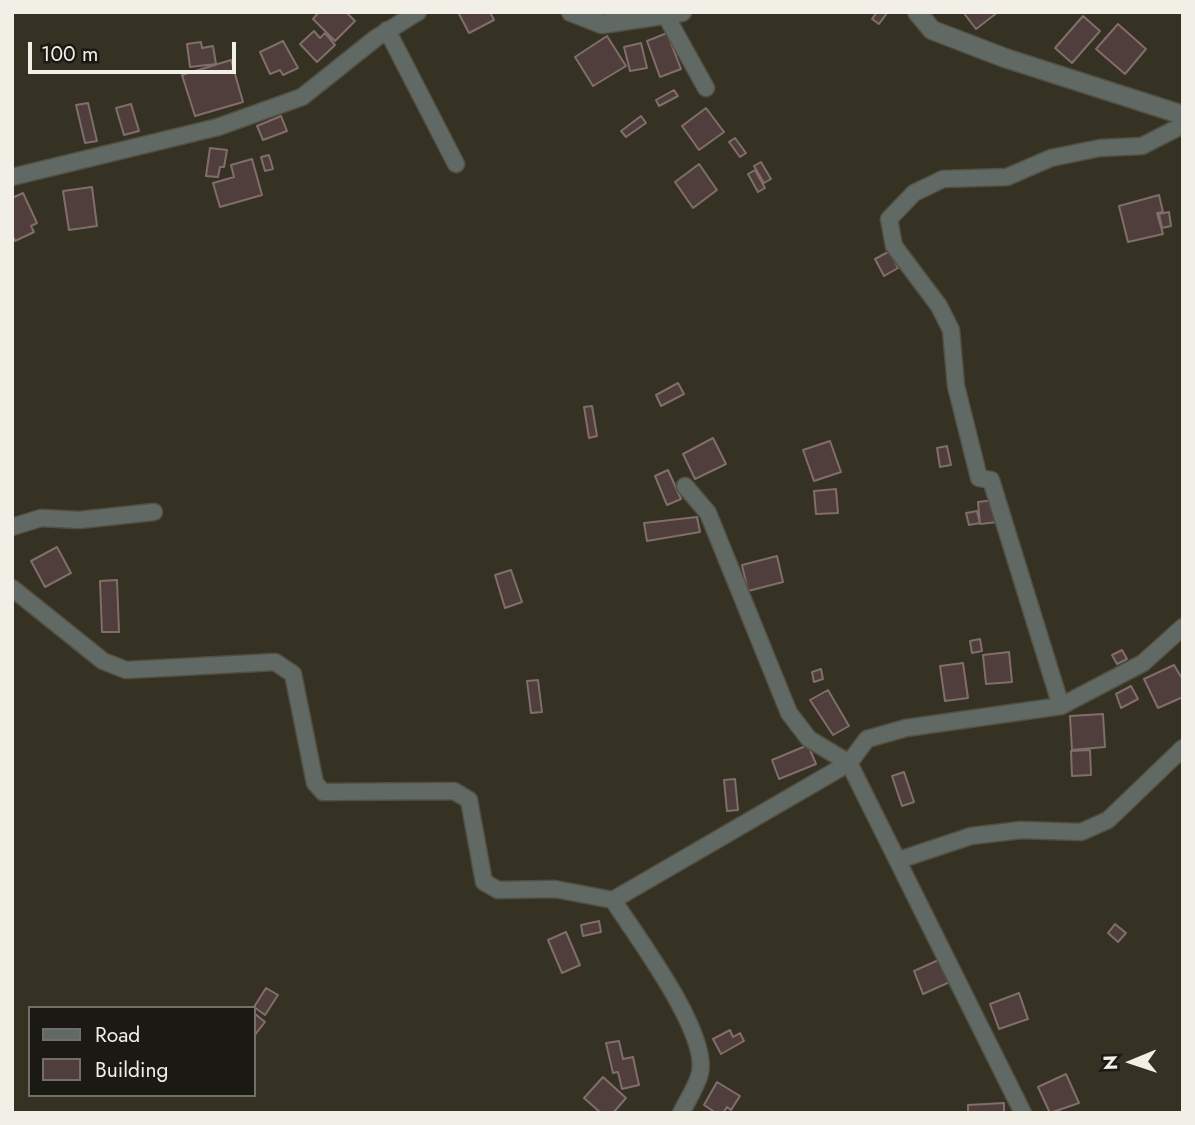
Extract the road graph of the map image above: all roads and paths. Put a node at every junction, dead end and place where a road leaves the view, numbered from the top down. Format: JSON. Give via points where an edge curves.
{"nodes":[{"id":1,"x":418,"y":12,"type":"edge"},
{"id":2,"x":571,"y":12,"type":"edge"},
{"id":3,"x":917,"y":12,"type":"edge"},
{"id":4,"x":674,"y":14,"type":"edge"},
{"id":5,"x":387,"y":30,"type":"junction"},
{"id":6,"x":706,"y":88,"type":"dead end"},
{"id":7,"x":1183,"y":115,"type":"edge"},
{"id":8,"x":1183,"y":125,"type":"edge"},
{"id":9,"x":456,"y":164,"type":"dead end"},
{"id":10,"x":12,"y":177,"type":"edge"},
{"id":11,"x":685,"y":486,"type":"dead end"},
{"id":12,"x":154,"y":512,"type":"dead end"},
{"id":13,"x":12,"y":527,"type":"edge"},
{"id":14,"x":12,"y":588,"type":"edge"},
{"id":15,"x":1183,"y":627,"type":"edge"},
{"id":16,"x":1061,"y":706,"type":"junction"},
{"id":17,"x":1183,"y":748,"type":"edge"},
{"id":18,"x":849,"y":763,"type":"junction"},
{"id":19,"x":899,"y":860,"type":"junction"},
{"id":20,"x":613,"y":900,"type":"junction"},
{"id":21,"x":681,"y":1113,"type":"edge"},
{"id":22,"x":1023,"y":1113,"type":"edge"}],
"edges":[{"from":1,"to":5,"type":"street"},
{"from":2,"to":4,"type":"street","via":[[602,24]]},
{"from":3,"to":7,"type":"street","via":[[932,30],[1004,58]]},
{"from":4,"to":6,"type":"street"},
{"from":5,"to":9,"type":"street"},
{"from":5,"to":10,"type":"street","via":[[302,97],[218,127]]},
{"from":8,"to":16,"type":"street","via":[[1142,146],[1100,148],[1051,158],[1007,177],[943,180],[914,193],[889,219],[894,246],[939,306],[951,330],[956,386],[979,478],[991,480]]},
{"from":11,"to":18,"type":"street","via":[[708,513],[789,713],[809,739]]},
{"from":12,"to":13,"type":"street","via":[[79,520],[41,517]]},
{"from":14,"to":20,"type":"street","via":[[103,661],[126,670],[275,662],[293,674],[315,783],[323,792],[454,791],[469,800],[484,882],[498,891],[555,889]]},
{"from":15,"to":16,"type":"street","via":[[1143,663]]},
{"from":16,"to":18,"type":"street","via":[[906,728],[867,739]]},
{"from":17,"to":19,"type":"street","via":[[1095,828],[971,836]]},
{"from":18,"to":19,"type":"street"},
{"from":18,"to":20,"type":"street"},
{"from":19,"to":22,"type":"street"},
{"from":20,"to":21,"type":"street","via":[[680,1005],[698,1049],[700,1073]]}]}
